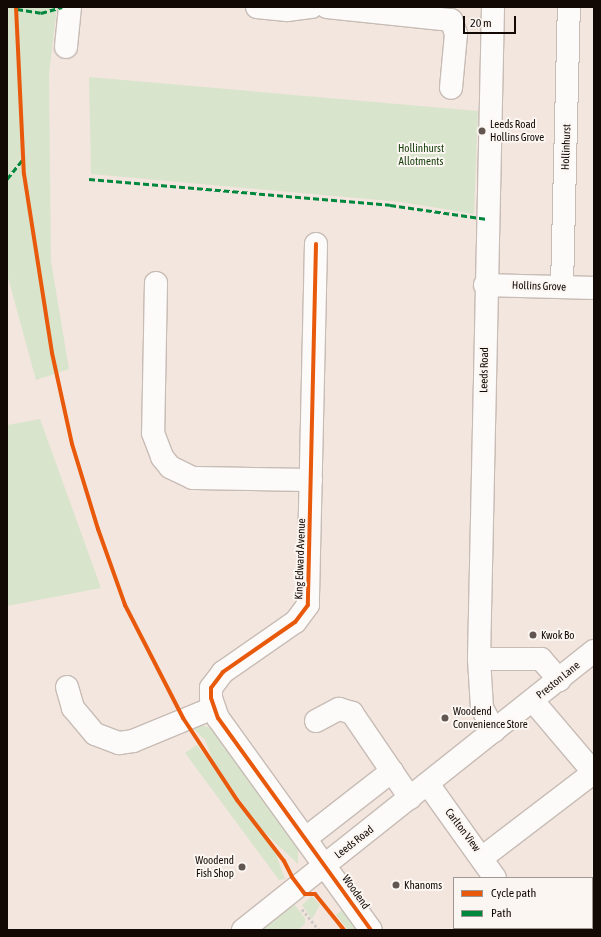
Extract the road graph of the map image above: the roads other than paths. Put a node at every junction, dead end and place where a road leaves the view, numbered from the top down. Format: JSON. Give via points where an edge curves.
{"nodes":[{"id":1,"x":70,"y":7,"type":"edge"},
{"id":2,"x":257,"y":7,"type":"edge"},
{"id":3,"x":312,"y":7,"type":"edge"},
{"id":4,"x":327,"y":7,"type":"edge"},
{"id":5,"x":493,"y":7,"type":"edge"},
{"id":6,"x":570,"y":7,"type":"edge"},
{"id":7,"x":452,"y":13,"type":"edge"},
{"id":8,"x":66,"y":47,"type":"dead end"},
{"id":9,"x":452,"y":88,"type":"dead end"},
{"id":10,"x":316,"y":244,"type":"dead end"},
{"id":11,"x":156,"y":283,"type":"dead end"},
{"id":12,"x":485,"y":285,"type":"junction"},
{"id":13,"x":562,"y":287,"type":"junction"},
{"id":14,"x":594,"y":288,"type":"edge"},
{"id":15,"x":311,"y":480,"type":"junction"},
{"id":16,"x":594,"y":652,"type":"edge"},
{"id":17,"x":479,"y":659,"type":"junction"},
{"id":18,"x":559,"y":680,"type":"junction"},
{"id":19,"x":67,"y":687,"type":"dead end"},
{"id":20,"x":532,"y":700,"type":"junction"},
{"id":21,"x":213,"y":708,"type":"junction"},
{"id":22,"x":316,"y":721,"type":"dead end"},
{"id":23,"x":494,"y":731,"type":"junction"},
{"id":24,"x":392,"y":771,"type":"junction"},
{"id":25,"x":594,"y":772,"type":"edge"},
{"id":26,"x":428,"y":784,"type":"junction"},
{"id":27,"x":410,"y":798,"type":"junction"},
{"id":28,"x":306,"y":838,"type":"junction"},
{"id":29,"x":483,"y":857,"type":"junction"},
{"id":30,"x":326,"y":864,"type":"junction"},
{"id":31,"x":494,"y":877,"type":"edge"},
{"id":32,"x":243,"y":930,"type":"edge"},
{"id":33,"x":371,"y":930,"type":"edge"}],
"edges":[{"from":1,"to":8,"type":"street"},
{"from":2,"to":3,"type":"street","via":[[286,10]]},
{"from":4,"to":7,"type":"street"},
{"from":5,"to":12,"type":"street","name":"Leeds Road"},
{"from":6,"to":13,"type":"street","name":"Hollinhurst"},
{"from":7,"to":9,"type":"street","via":[[455,44]]},
{"from":10,"to":15,"type":"street","name":"King Edward Avenue"},
{"from":11,"to":15,"type":"street","via":[[153,433],[162,457],[181,474],[193,478]]},
{"from":12,"to":13,"type":"street","name":"Hollins Grove"},
{"from":12,"to":17,"type":"street","name":"Leeds Road"},
{"from":13,"to":14,"type":"street","name":"Hollins Grove"},
{"from":15,"to":21,"type":"street","name":"King Edward Avenue","via":[[308,605],[295,622],[216,679],[211,688]]},
{"from":16,"to":18,"type":"street","name":"Preston Lane"},
{"from":17,"to":18,"type":"street","via":[[541,659]]},
{"from":17,"to":23,"type":"street","name":"Leeds Road","via":[[482,708]]},
{"from":18,"to":20,"type":"street","name":"Preston Lane"},
{"from":19,"to":21,"type":"street","via":[[73,708],[95,734],[119,743]]},
{"from":20,"to":23,"type":"street","name":"Preston Lane"},
{"from":20,"to":25,"type":"street"},
{"from":21,"to":28,"type":"street","name":"King Edward Avenue"},
{"from":22,"to":24,"type":"street","via":[[339,709],[352,713]]},
{"from":23,"to":26,"type":"street","name":"Preston Lane"},
{"from":24,"to":27,"type":"street"},
{"from":24,"to":28,"type":"street"},
{"from":25,"to":29,"type":"street"},
{"from":26,"to":27,"type":"street","name":"Leeds Road"},
{"from":26,"to":29,"type":"street","name":"Carlton View"},
{"from":27,"to":30,"type":"street","name":"Leeds Road"},
{"from":28,"to":30,"type":"street","name":"King Edward Avenue"},
{"from":29,"to":31,"type":"street","name":"Carlton View"},
{"from":30,"to":32,"type":"street","name":"Leeds Road"},
{"from":30,"to":33,"type":"street","name":"Woodend"}]}
